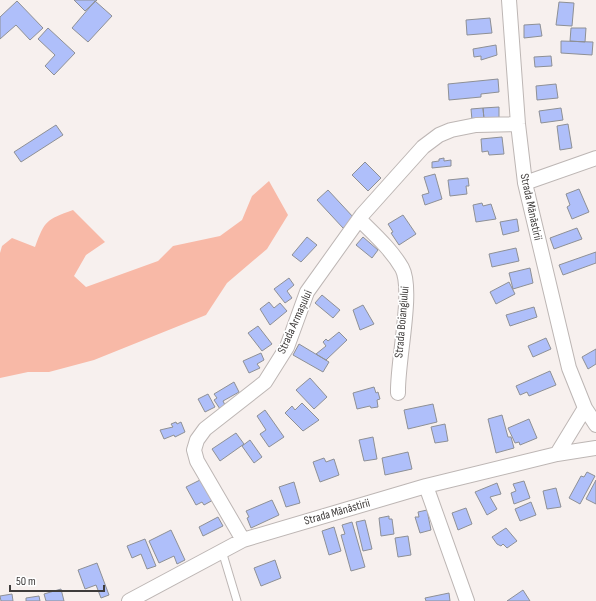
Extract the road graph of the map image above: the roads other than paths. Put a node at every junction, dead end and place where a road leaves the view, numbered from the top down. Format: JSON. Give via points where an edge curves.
{"nodes":[{"id":1,"x":509,"y":0,"type":"edge"},
{"id":2,"x":518,"y":124,"type":"junction"},
{"id":3,"x":596,"y":158,"type":"edge"},
{"id":4,"x":525,"y":183,"type":"junction"},
{"id":5,"x":359,"y":219,"type":"junction"},
{"id":6,"x":398,"y":392,"type":"dead end"},
{"id":7,"x":585,"y":408,"type":"junction"},
{"id":8,"x":596,"y":425,"type":"edge"},
{"id":9,"x":596,"y":448,"type":"edge"},
{"id":10,"x":557,"y":454,"type":"junction"},
{"id":11,"x":426,"y":486,"type":"junction"},
{"id":12,"x":243,"y":540,"type":"junction"},
{"id":13,"x":222,"y":551,"type":"junction"},
{"id":14,"x":128,"y":601,"type":"edge"},
{"id":15,"x":238,"y":601,"type":"edge"},
{"id":16,"x":467,"y":601,"type":"edge"}],
"edges":[{"from":1,"to":2,"type":"street","name":"Strada Mănăstirii"},
{"from":2,"to":4,"type":"street","name":"Strada Mănăstirii"},
{"from":2,"to":5,"type":"street","name":"Strada Armașului","via":[[464,127],[439,135],[423,147]]},
{"from":3,"to":4,"type":"street"},
{"from":4,"to":7,"type":"street","name":"Strada Mănăstirii","via":[[569,368]]},
{"from":5,"to":6,"type":"street","name":"Strada Boiangiului","via":[[389,250],[402,269],[406,283],[397,376]]},
{"from":5,"to":12,"type":"street","name":"Strada Armașului","via":[[307,292],[287,346],[265,382],[205,429],[197,440],[194,450],[198,461]]},
{"from":7,"to":8,"type":"street","name":"Strada Mănăstirii"},
{"from":7,"to":10,"type":"street"},
{"from":9,"to":10,"type":"street","name":"Strada Mănăstirii"},
{"from":10,"to":11,"type":"street","name":"Strada Mănăstirii"},
{"from":11,"to":12,"type":"street","name":"Strada Mănăstirii"},
{"from":11,"to":16,"type":"street"},
{"from":12,"to":13,"type":"street","name":"Strada Mănăstirii"},
{"from":13,"to":14,"type":"street","name":"Strada Mănăstirii"},
{"from":13,"to":15,"type":"lane"}]}
